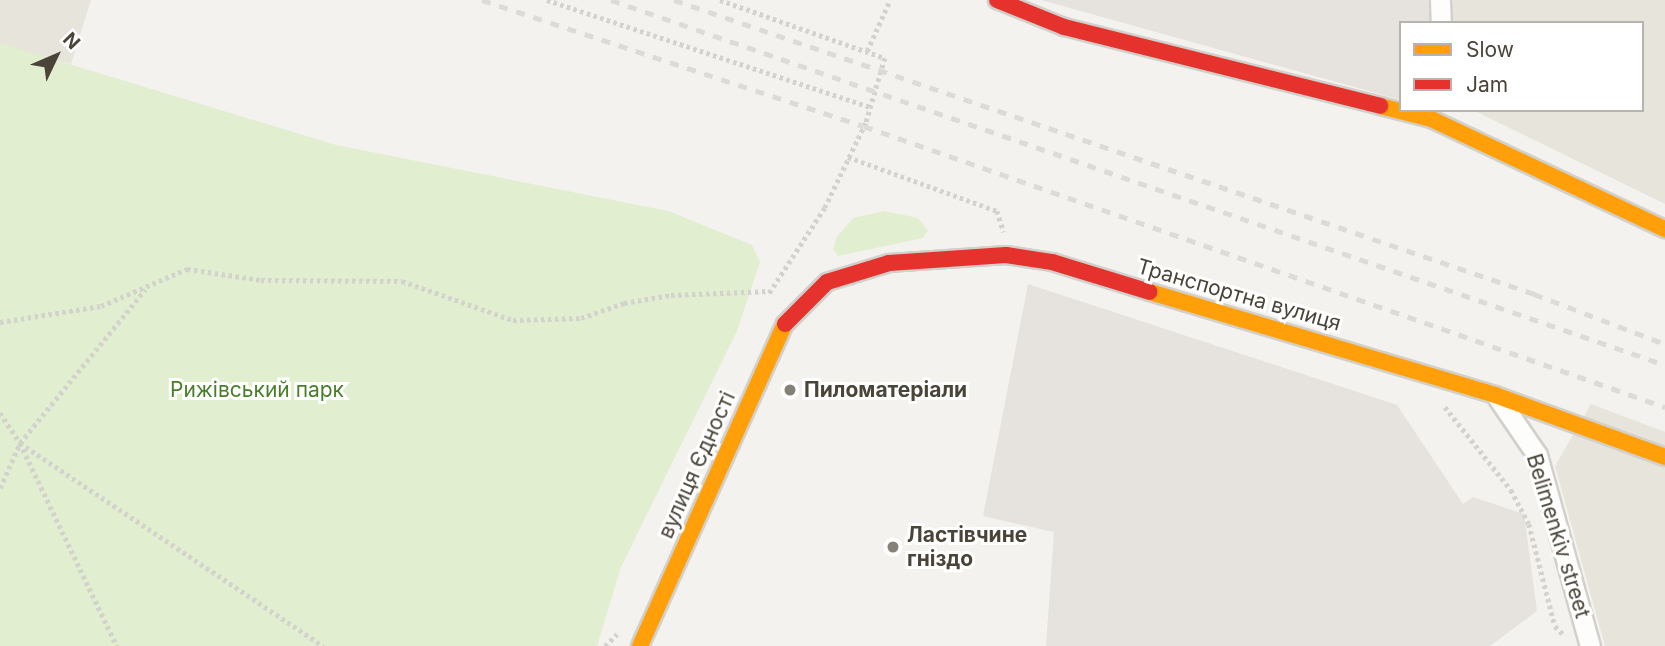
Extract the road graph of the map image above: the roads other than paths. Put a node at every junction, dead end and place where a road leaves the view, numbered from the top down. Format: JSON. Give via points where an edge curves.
{"nodes":[{"id":1,"x":997,"y":0,"type":"edge"},
{"id":2,"x":1440,"y":0,"type":"edge"},
{"id":3,"x":1441,"y":21,"type":"edge"},
{"id":4,"x":1399,"y":107,"type":"edge"},
{"id":5,"x":1432,"y":115,"type":"edge"},
{"id":6,"x":1665,"y":229,"type":"edge"},
{"id":7,"x":798,"y":304,"type":"joint"},
{"id":8,"x":1495,"y":395,"type":"junction"},
{"id":9,"x":1665,"y":457,"type":"edge"},
{"id":10,"x":640,"y":646,"type":"edge"},
{"id":11,"x":1590,"y":646,"type":"edge"}],
"edges":[{"from":1,"to":4,"type":"street","via":[[1064,27]]},
{"from":2,"to":3,"type":"street"},
{"from":5,"to":6,"type":"street"},
{"from":7,"to":8,"type":"street","name":"Транспортна вулиця","via":[[842,275],[912,258],[1006,256],[1052,262]]},
{"from":7,"to":10,"type":"street","name":"вулиця Єдності","via":[[776,336]]},
{"from":8,"to":9,"type":"street","name":"Транспортна вулиця"},
{"from":8,"to":11,"type":"street","name":"Belimenkiv street","via":[[1537,455]]}]}
